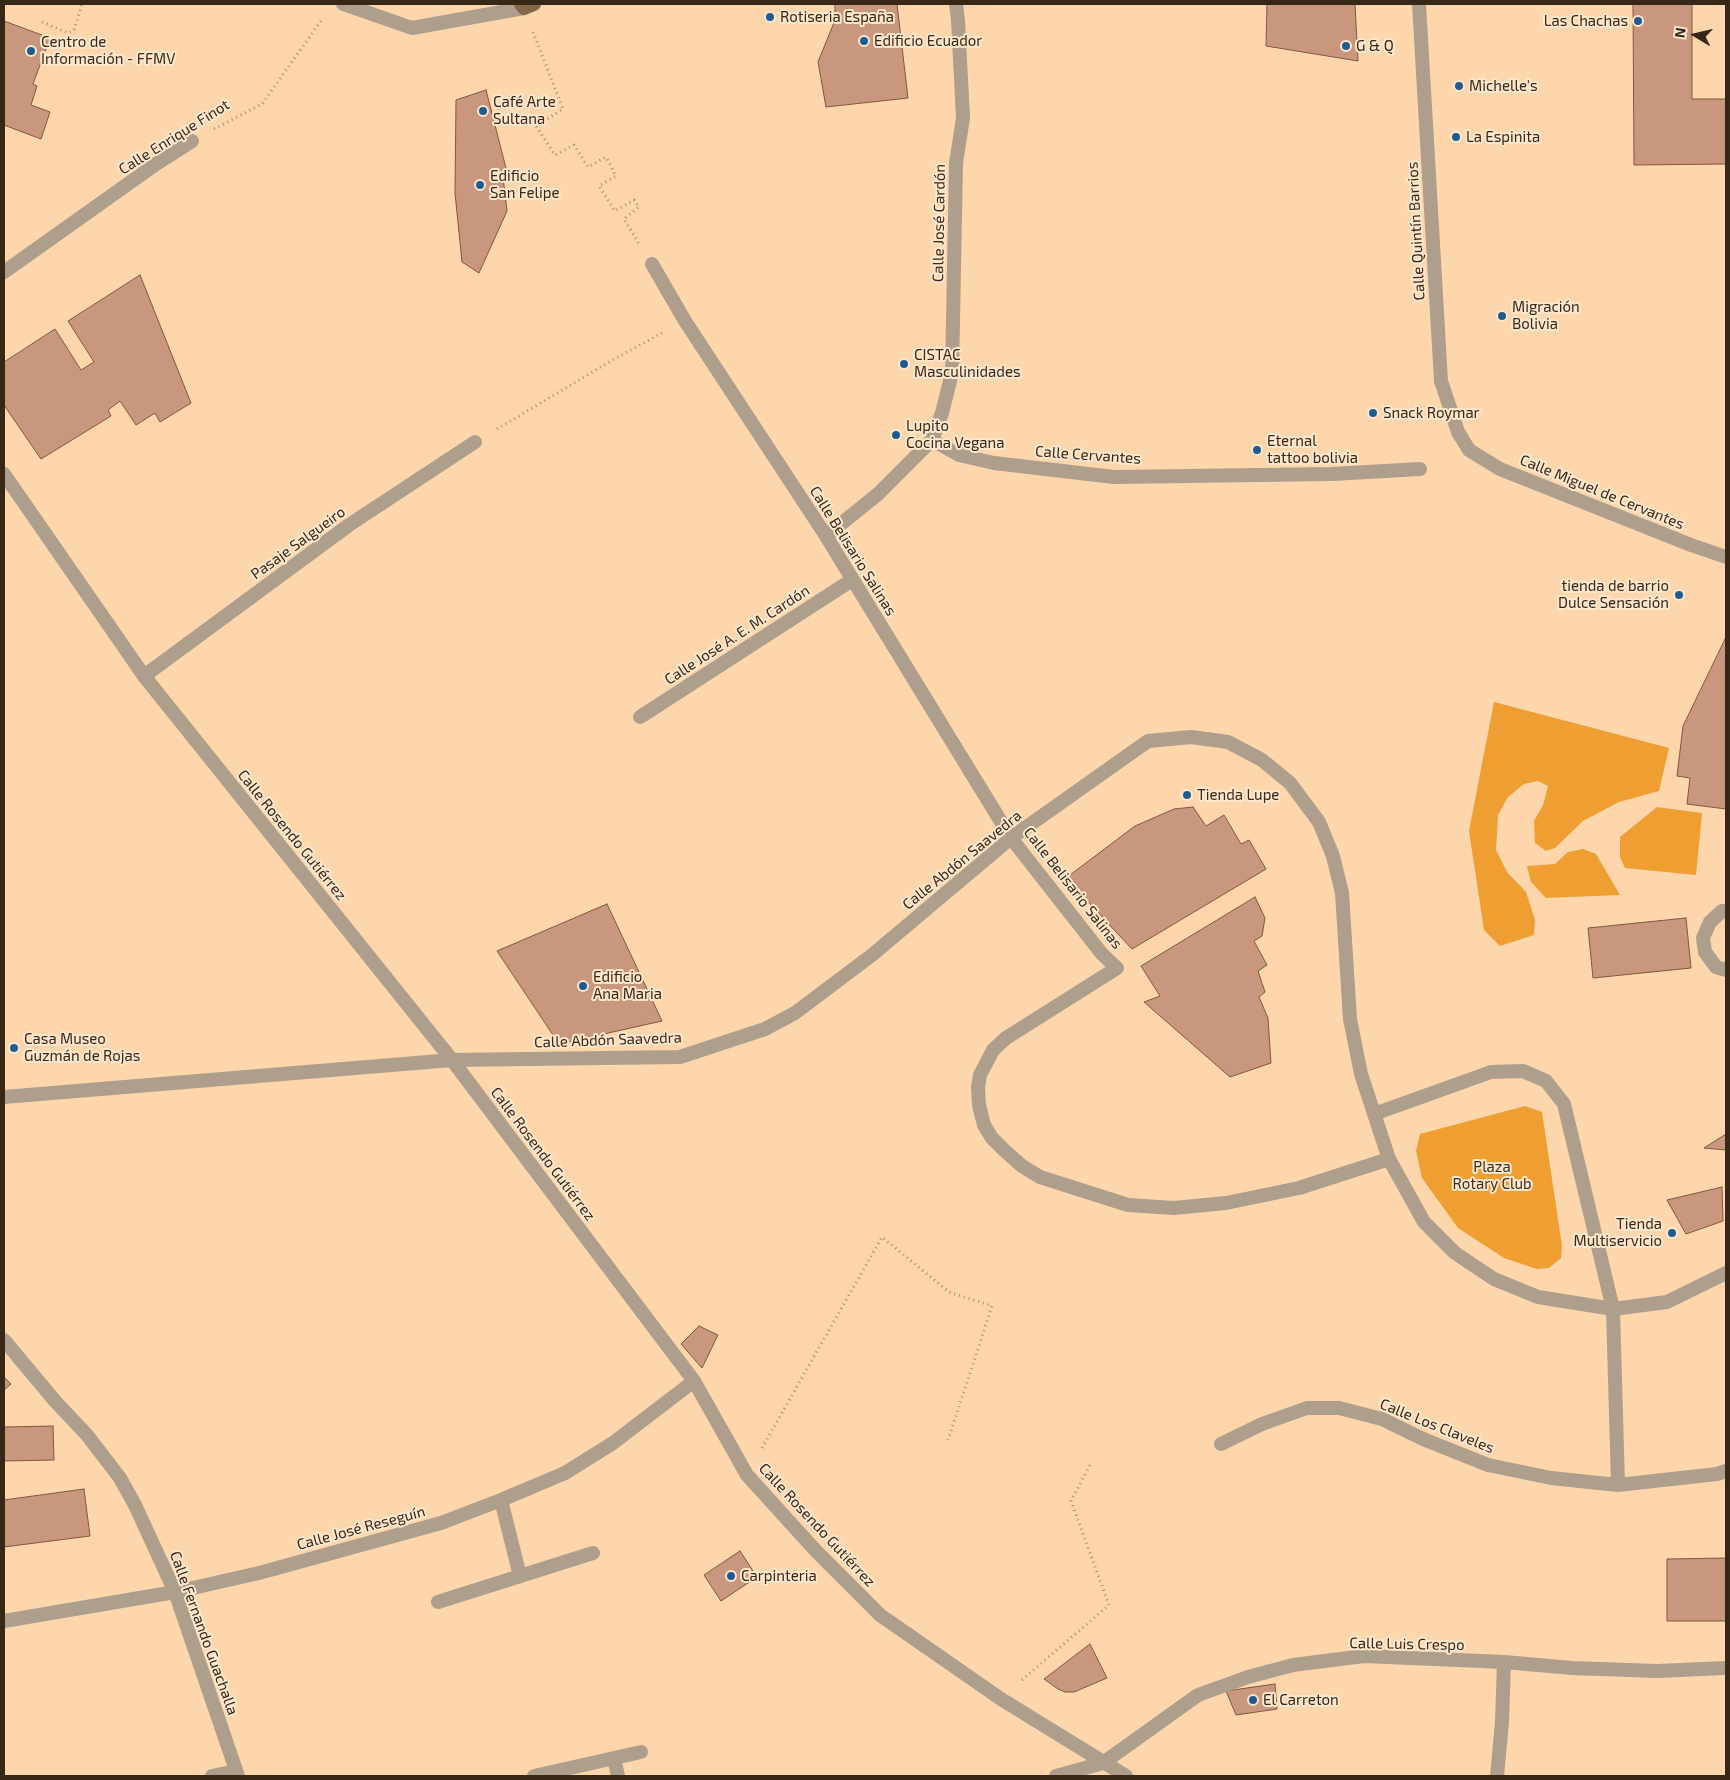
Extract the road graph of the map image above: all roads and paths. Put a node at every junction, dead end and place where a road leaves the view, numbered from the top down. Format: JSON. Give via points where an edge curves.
{"nodes":[{"id":1,"x":82,"y":4,"type":"edge"},
{"id":2,"x":343,"y":4,"type":"edge"},
{"id":3,"x":956,"y":4,"type":"edge"},
{"id":4,"x":1419,"y":4,"type":"edge"},
{"id":5,"x":527,"y":5,"type":"edge"},
{"id":6,"x":328,"y":11,"type":"dead end"},
{"id":7,"x":42,"y":22,"type":"dead end"},
{"id":8,"x":192,"y":141,"type":"joint"},
{"id":9,"x":652,"y":264,"type":"joint"},
{"id":10,"x":4,"y":272,"type":"edge"},
{"id":11,"x":685,"y":321,"type":"junction"},
{"id":12,"x":932,"y":440,"type":"junction"},
{"id":13,"x":475,"y":442,"type":"joint"},
{"id":14,"x":1470,"y":450,"type":"joint"},
{"id":15,"x":1420,"y":470,"type":"dead end"},
{"id":16,"x":4,"y":474,"type":"edge"},
{"id":17,"x":826,"y":536,"type":"junction"},
{"id":18,"x":1726,"y":557,"type":"edge"},
{"id":19,"x":852,"y":580,"type":"junction"},
{"id":20,"x":144,"y":676,"type":"junction"},
{"id":21,"x":640,"y":717,"type":"dead end"},
{"id":22,"x":1012,"y":838,"type":"junction"},
{"id":23,"x":1726,"y":911,"type":"edge"},
{"id":24,"x":1726,"y":970,"type":"edge"},
{"id":25,"x":452,"y":1060,"type":"junction"},
{"id":26,"x":4,"y":1097,"type":"edge"},
{"id":27,"x":1374,"y":1114,"type":"junction"},
{"id":28,"x":1389,"y":1159,"type":"junction"},
{"id":29,"x":1726,"y":1273,"type":"edge"},
{"id":30,"x":1613,"y":1309,"type":"junction"},
{"id":31,"x":4,"y":1340,"type":"edge"},
{"id":32,"x":694,"y":1381,"type":"junction"},
{"id":33,"x":948,"y":1440,"type":"dead end"},
{"id":34,"x":1221,"y":1444,"type":"dead end"},
{"id":35,"x":1090,"y":1465,"type":"dead end"},
{"id":36,"x":1726,"y":1471,"type":"edge"},
{"id":37,"x":747,"y":1475,"type":"junction"},
{"id":38,"x":1618,"y":1485,"type":"junction"},
{"id":39,"x":501,"y":1500,"type":"junction"},
{"id":40,"x":593,"y":1553,"type":"dead end"},
{"id":41,"x":520,"y":1576,"type":"junction"},
{"id":42,"x":175,"y":1592,"type":"junction"},
{"id":43,"x":438,"y":1602,"type":"dead end"},
{"id":44,"x":4,"y":1620,"type":"edge"},
{"id":45,"x":1504,"y":1662,"type":"junction"},
{"id":46,"x":1726,"y":1668,"type":"edge"},
{"id":47,"x":1001,"y":1699,"type":"junction"},
{"id":48,"x":641,"y":1752,"type":"dead end"},
{"id":49,"x":614,"y":1758,"type":"junction"},
{"id":50,"x":1103,"y":1763,"type":"junction"},
{"id":51,"x":237,"y":1774,"type":"edge"},
{"id":52,"x":212,"y":1776,"type":"edge"},
{"id":53,"x":534,"y":1776,"type":"edge"},
{"id":54,"x":618,"y":1776,"type":"edge"},
{"id":55,"x":1056,"y":1776,"type":"edge"},
{"id":56,"x":1126,"y":1776,"type":"edge"},
{"id":57,"x":1497,"y":1776,"type":"edge"}],
"edges":[{"from":1,"to":7,"type":"path","via":[[74,30],[68,33]]},
{"from":2,"to":5,"type":"street","via":[[412,28]]},
{"from":3,"to":12,"type":"street","name":"Calle José Cardón","via":[[963,118],[956,164],[952,373]]},
{"from":4,"to":14,"type":"street","name":"Calle Quintín Barrios","via":[[1441,381],[1458,432]]},
{"from":5,"to":9,"type":"path","via":[[563,109],[536,126],[555,155],[574,145],[588,167],[606,157],[616,176],[599,186],[615,211],[634,200],[639,208],[624,219]]},
{"from":6,"to":8,"type":"path","name":"Calle Enrique Finot","via":[[262,104]]},
{"from":8,"to":10,"type":"street","name":"Calle Enrique Finot"},
{"from":9,"to":11,"type":"street","name":"Calle Belisario Salinas"},
{"from":11,"to":13,"type":"path"},
{"from":11,"to":17,"type":"street","name":"Calle Belisario Salinas"},
{"from":12,"to":15,"type":"street","name":"Calle Cervantes","via":[[959,455],[994,463],[1114,477]]},
{"from":12,"to":17,"type":"street","via":[[878,494]]},
{"from":13,"to":20,"type":"street","name":"Pasaje Salgueiro","via":[[349,525]]},
{"from":14,"to":18,"type":"street","name":"Calle Miguel de Cervantes","via":[[1500,469]]},
{"from":16,"to":20,"type":"street","name":"Calle Rosendo Gutiérrez"},
{"from":17,"to":19,"type":"street","name":"Calle Belisario Salinas"},
{"from":19,"to":21,"type":"street","name":"Calle José A. E. M. Cardón"},
{"from":19,"to":22,"type":"street","name":"Calle Belisario Salinas"},
{"from":20,"to":25,"type":"street","name":"Calle Rosendo Gutiérrez"},
{"from":22,"to":25,"type":"street","name":"Calle Abdón Saavedra","via":[[872,955],[795,1013],[765,1029],[680,1057]]},
{"from":22,"to":27,"type":"street","name":"Calle Abdón Saavedra","via":[[1148,741],[1191,737],[1228,742],[1262,760],[1290,782],[1319,822],[1333,856],[1342,893],[1350,1019],[1361,1074]]},
{"from":22,"to":28,"type":"street","name":"Calle Belisario Salinas","via":[[1102,954],[1117,968],[1006,1038],[992,1050],[980,1075],[979,1105],[984,1125],[992,1138],[1022,1166],[1040,1177],[1128,1205],[1174,1208],[1226,1203],[1299,1188]]},
{"from":23,"to":24,"type":"street","via":[[1710,922],[1703,938],[1705,952],[1716,967]]},
{"from":25,"to":26,"type":"street","name":"Calle Abdón Saavedra"},
{"from":25,"to":32,"type":"street","name":"Calle Rosendo Gutiérrez"},
{"from":27,"to":28,"type":"street","name":"Calle Abdón Saavedra"},
{"from":27,"to":30,"type":"street","via":[[1491,1072],[1523,1071],[1546,1081],[1564,1104]]},
{"from":28,"to":30,"type":"street","name":"Calle Abdón Saavedra","via":[[1424,1222],[1455,1253],[1494,1279],[1538,1297]]},
{"from":29,"to":30,"type":"street","name":"Calle Abdón Saavedra","via":[[1667,1302]]},
{"from":30,"to":38,"type":"street"},
{"from":31,"to":42,"type":"street","name":"Calle Fernando Guachalla","via":[[120,1478]]},
{"from":32,"to":37,"type":"street","name":"Calle Rosendo Gutiérrez"},
{"from":32,"to":39,"type":"street","name":"Calle José Reseguín","via":[[613,1443],[565,1473]]},
{"from":33,"to":37,"type":"path","via":[[992,1306],[949,1292],[882,1237]]},
{"from":34,"to":38,"type":"street","name":"Calle Los Claveles","via":[[1262,1424],[1307,1408],[1339,1408],[1382,1418],[1423,1439],[1488,1465],[1551,1478]]},
{"from":35,"to":47,"type":"path","via":[[1071,1501],[1109,1605]]},
{"from":36,"to":38,"type":"street","name":"Calle Los Claveles"},
{"from":37,"to":47,"type":"street","name":"Calle Rosendo Gutiérrez","via":[[880,1615]]},
{"from":39,"to":41,"type":"street"},
{"from":39,"to":42,"type":"street","name":"Calle José Reseguín","via":[[441,1523],[259,1573]]},
{"from":40,"to":41,"type":"street"},
{"from":41,"to":43,"type":"street"},
{"from":42,"to":44,"type":"street","name":"Calle José Reseguín"},
{"from":42,"to":51,"type":"street","name":"Calle Fernando Guachalla"},
{"from":45,"to":46,"type":"street","name":"Calle Luis Crespo","via":[[1657,1671]]},
{"from":45,"to":50,"type":"street","name":"Calle Luis Crespo","via":[[1364,1656],[1293,1665],[1198,1695]]},
{"from":45,"to":57,"type":"street"},
{"from":47,"to":50,"type":"street","name":"Calle Rosendo Gutiérrez"},
{"from":48,"to":49,"type":"street"},
{"from":49,"to":53,"type":"street"},
{"from":49,"to":54,"type":"street"},
{"from":50,"to":55,"type":"street","name":"Calle Luis Crespo"},
{"from":50,"to":56,"type":"street","name":"Calle Rosendo Gutiérrez"},
{"from":51,"to":52,"type":"street"}]}
